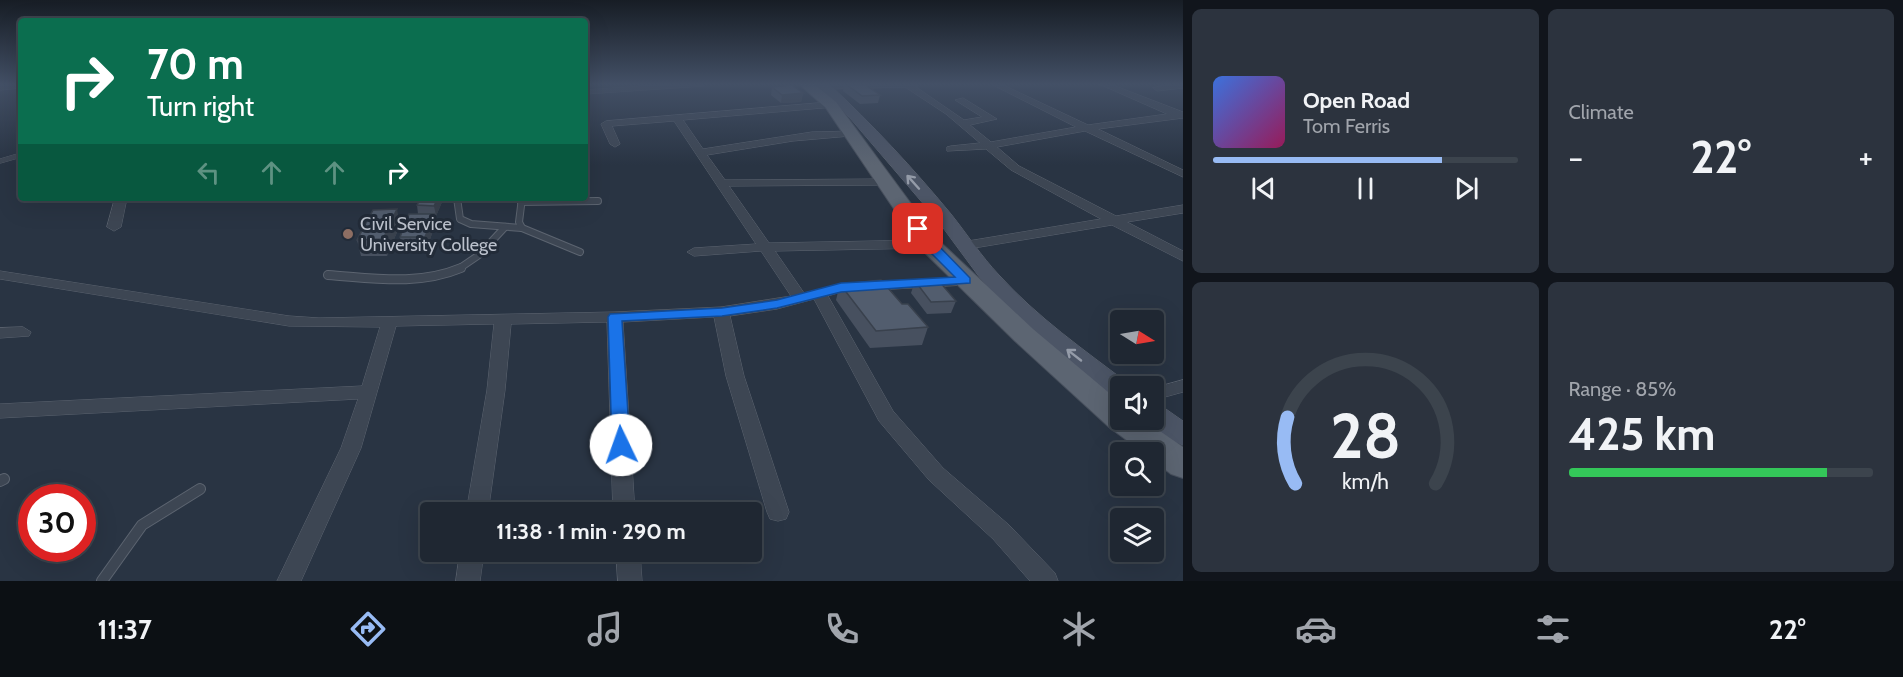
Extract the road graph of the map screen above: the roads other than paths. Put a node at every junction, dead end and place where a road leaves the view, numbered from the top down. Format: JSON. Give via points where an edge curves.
{"nodes":[{"id":1,"x":708,"y":111,"type":"edge"},
{"id":2,"x":835,"y":111,"type":"edge"},
{"id":3,"x":850,"y":111,"type":"edge"},
{"id":4,"x":948,"y":111,"type":"edge"},
{"id":5,"x":979,"y":111,"type":"edge"},
{"id":6,"x":1051,"y":111,"type":"edge"},
{"id":7,"x":1182,"y":116,"type":"edge"},
{"id":8,"x":676,"y":117,"type":"junction"},
{"id":9,"x":960,"y":123,"type":"junction"},
{"id":10,"x":1086,"y":128,"type":"junction"},
{"id":11,"x":850,"y":133,"type":"junction"},
{"id":12,"x":615,"y":144,"type":"dead end"},
{"id":13,"x":987,"y":146,"type":"junction"},
{"id":14,"x":951,"y":149,"type":"dead end"},
{"id":15,"x":699,"y":153,"type":"junction"},
{"id":16,"x":18,"y":156,"type":"edge"},
{"id":17,"x":0,"y":161,"type":"edge"},
{"id":18,"x":1183,"y":174,"type":"edge"},
{"id":19,"x":885,"y":182,"type":"junction"},
{"id":20,"x":723,"y":183,"type":"junction"},
{"id":21,"x":120,"y":201,"type":"edge"},
{"id":22,"x":457,"y":201,"type":"edge"},
{"id":23,"x":522,"y":201,"type":"edge"},
{"id":24,"x":588,"y":201,"type":"edge"},
{"id":25,"x":598,"y":201,"type":"dead end"},
{"id":26,"x":1183,"y":208,"type":"edge"},
{"id":27,"x":1116,"y":222,"type":"junction"},
{"id":28,"x":505,"y":227,"type":"junction"},
{"id":29,"x":114,"y":228,"type":"dead end"},
{"id":30,"x":522,"y":228,"type":"junction"},
{"id":31,"x":929,"y":244,"type":"junction"},
{"id":32,"x":968,"y":245,"type":"junction"},
{"id":33,"x":765,"y":247,"type":"junction"},
{"id":34,"x":580,"y":252,"type":"dead end"},
{"id":35,"x":694,"y":252,"type":"dead end"},
{"id":36,"x":1183,"y":257,"type":"edge"},
{"id":37,"x":0,"y":275,"type":"edge"},
{"id":38,"x":328,"y":275,"type":"dead end"},
{"id":39,"x":965,"y":281,"type":"junction"},
{"id":40,"x":809,"y":296,"type":"junction"},
{"id":41,"x":722,"y":312,"type":"junction"},
{"id":42,"x":615,"y":317,"type":"junction"},
{"id":43,"x":503,"y":319,"type":"junction"},
{"id":44,"x":389,"y":322,"type":"junction"},
{"id":45,"x":23,"y":332,"type":"dead end"},
{"id":46,"x":0,"y":333,"type":"edge"},
{"id":47,"x":1110,"y":382,"type":"edge"},
{"id":48,"x":1183,"y":386,"type":"edge"},
{"id":49,"x":1164,"y":391,"type":"edge"},
{"id":50,"x":369,"y":392,"type":"junction"},
{"id":51,"x":1110,"y":409,"type":"edge"},
{"id":52,"x":0,"y":411,"type":"edge"},
{"id":53,"x":1164,"y":421,"type":"edge"},
{"id":54,"x":1136,"y":430,"type":"edge"},
{"id":55,"x":1183,"y":435,"type":"edge"},
{"id":56,"x":1183,"y":465,"type":"edge"},
{"id":57,"x":200,"y":489,"type":"dead end"},
{"id":58,"x":479,"y":502,"type":"edge"},
{"id":59,"x":623,"y":502,"type":"edge"},
{"id":60,"x":778,"y":512,"type":"dead end"},
{"id":61,"x":471,"y":562,"type":"edge"},
{"id":62,"x":629,"y":562,"type":"edge"},
{"id":63,"x":102,"y":581,"type":"edge"},
{"id":64,"x":289,"y":581,"type":"edge"},
{"id":65,"x":468,"y":581,"type":"edge"},
{"id":66,"x":630,"y":581,"type":"edge"},
{"id":67,"x":1046,"y":581,"type":"edge"}],
"edges":[{"from":1,"to":8,"type":"street"},
{"from":2,"to":11,"type":"main road"},
{"from":32,"to":3,"type":"street","one_way":true},
{"from":4,"to":9,"type":"street"},
{"from":5,"to":9,"type":"street","via":[[992,119]]},
{"from":6,"to":10,"type":"street"},
{"from":7,"to":10,"type":"street"},
{"from":8,"to":12,"type":"street","via":[[606,124]]},
{"from":8,"to":15,"type":"street"},
{"from":9,"to":13,"type":"street"},
{"from":10,"to":13,"type":"street"},
{"from":10,"to":18,"type":"street"},
{"from":11,"to":15,"type":"street","via":[[796,137]]},
{"from":11,"to":19,"type":"main road"},
{"from":13,"to":14,"type":"street"},
{"from":13,"to":27,"type":"street","via":[[1015,168]]},
{"from":15,"to":20,"type":"street"},
{"from":16,"to":17,"type":"lane"},
{"from":19,"to":20,"type":"street"},
{"from":19,"to":31,"type":"main road"},
{"from":20,"to":33,"type":"street"},
{"from":21,"to":29,"type":"street"},
{"from":22,"to":28,"type":"lane","via":[[460,219]]},
{"from":23,"to":30,"type":"lane"},
{"from":24,"to":25,"type":"lane"},
{"from":26,"to":27,"type":"street"},
{"from":27,"to":32,"type":"street"},
{"from":27,"to":36,"type":"street"},
{"from":28,"to":30,"type":"lane"},
{"from":28,"to":38,"type":"lane","via":[[462,268],[440,276],[398,279]]},
{"from":30,"to":34,"type":"lane"},
{"from":31,"to":33,"type":"street"},
{"from":31,"to":39,"type":"main road"},
{"from":47,"to":32,"type":"street","one_way":true,"via":[[1012,301],[990,278]]},
{"from":33,"to":35,"type":"street"},
{"from":33,"to":40,"type":"street"},
{"from":37,"to":44,"type":"street","via":[[289,321]]},
{"from":39,"to":40,"type":"street","via":[[841,288]]},
{"from":39,"to":51,"type":"main road"},
{"from":40,"to":41,"type":"street"},
{"from":40,"to":67,"type":"street","via":[[886,416],[908,443]]},
{"from":41,"to":42,"type":"street"},
{"from":41,"to":60,"type":"street","via":[[735,376]]},
{"from":42,"to":43,"type":"street"},
{"from":42,"to":59,"type":"street"},
{"from":43,"to":44,"type":"street"},
{"from":43,"to":58,"type":"street"},
{"from":44,"to":50,"type":"street"},
{"from":45,"to":46,"type":"street"},
{"from":48,"to":49,"type":"street"},
{"from":50,"to":52,"type":"street"},
{"from":50,"to":64,"type":"street","via":[[351,448]]},
{"from":53,"to":55,"type":"street"},
{"from":54,"to":56,"type":"main road"},
{"from":57,"to":63,"type":"lane","via":[[142,525]]},
{"from":61,"to":65,"type":"street"},
{"from":62,"to":66,"type":"street"}]}
